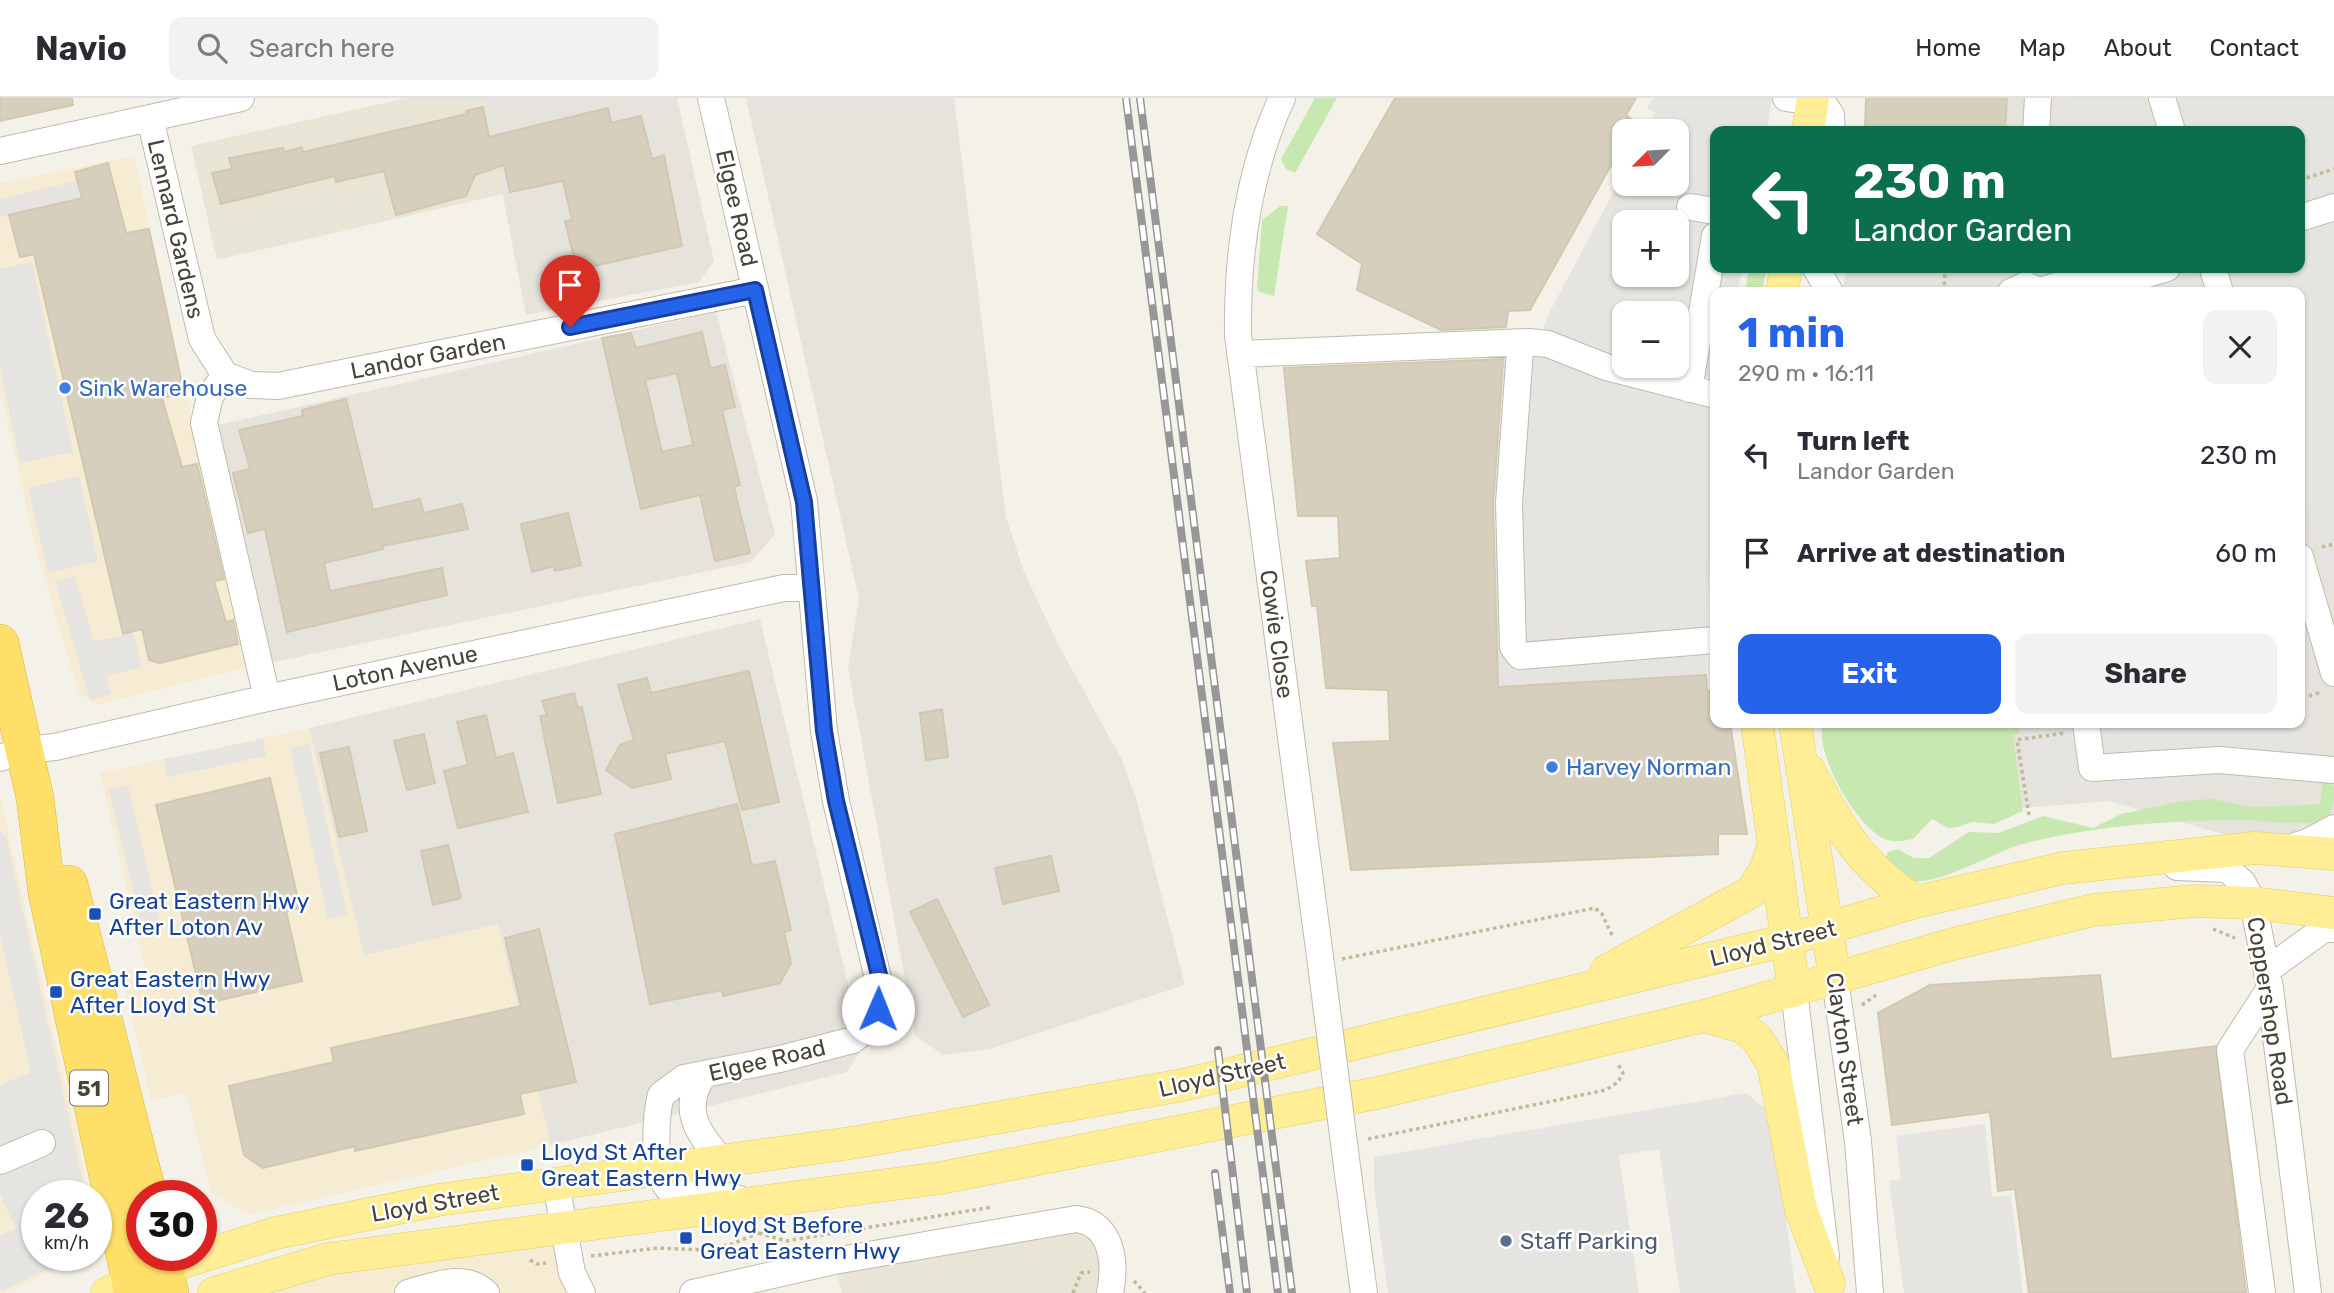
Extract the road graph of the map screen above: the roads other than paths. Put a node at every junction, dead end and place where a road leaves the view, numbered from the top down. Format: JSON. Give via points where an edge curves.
{"nodes":[{"id":1,"x":241,"y":98,"type":"edge"},
{"id":2,"x":711,"y":98,"type":"edge"},
{"id":3,"x":1282,"y":98,"type":"edge"},
{"id":4,"x":2038,"y":98,"type":"edge"},
{"id":5,"x":2162,"y":98,"type":"edge"},
{"id":6,"x":1808,"y":105,"type":"edge"},
{"id":7,"x":139,"y":112,"type":"edge"},
{"id":8,"x":1832,"y":126,"type":"edge"},
{"id":9,"x":2036,"y":126,"type":"edge"},
{"id":10,"x":2170,"y":126,"type":"edge"},
{"id":11,"x":0,"y":151,"type":"edge"},
{"id":12,"x":2334,"y":207,"type":"edge"},
{"id":13,"x":2305,"y":216,"type":"edge"},
{"id":14,"x":1710,"y":265,"type":"edge"},
{"id":15,"x":2091,"y":273,"type":"edge"},
{"id":16,"x":2151,"y":273,"type":"edge"},
{"id":17,"x":2030,"y":285,"type":"edge"},
{"id":18,"x":2104,"y":287,"type":"edge"},
{"id":19,"x":755,"y":290,"type":"junction"},
{"id":20,"x":1528,"y":342,"type":"junction"},
{"id":21,"x":1240,"y":354,"type":"junction"},
{"id":22,"x":225,"y":375,"type":"junction"},
{"id":23,"x":1689,"y":389,"type":"junction"},
{"id":24,"x":1710,"y":394,"type":"edge"},
{"id":25,"x":2306,"y":554,"type":"edge"},
{"id":26,"x":811,"y":588,"type":"junction"},
{"id":27,"x":1710,"y":640,"type":"edge"},
{"id":28,"x":0,"y":643,"type":"edge"},
{"id":29,"x":2332,"y":657,"type":"edge"},
{"id":30,"x":267,"y":698,"type":"junction"},
{"id":31,"x":1758,"y":728,"type":"edge"},
{"id":32,"x":2086,"y":728,"type":"edge"},
{"id":33,"x":1797,"y":737,"type":"edge"},
{"id":34,"x":12,"y":754,"type":"edge"},
{"id":35,"x":2334,"y":770,"type":"edge"},
{"id":36,"x":35,"y":798,"type":"junction"},
{"id":37,"x":2334,"y":828,"type":"edge"},
{"id":38,"x":1773,"y":847,"type":"junction"},
{"id":39,"x":2281,"y":850,"type":"junction"},
{"id":40,"x":2334,"y":854,"type":"edge"},
{"id":41,"x":2095,"y":863,"type":"junction"},
{"id":42,"x":1916,"y":902,"type":"junction"},
{"id":43,"x":2253,"y":903,"type":"junction"},
{"id":44,"x":2334,"y":913,"type":"edge"},
{"id":45,"x":2334,"y":929,"type":"edge"},
{"id":46,"x":1827,"y":930,"type":"junction"},
{"id":47,"x":1787,"y":940,"type":"junction"},
{"id":48,"x":1835,"y":979,"type":"junction"},
{"id":49,"x":2269,"y":979,"type":"junction"},
{"id":50,"x":1794,"y":991,"type":"junction"},
{"id":51,"x":1486,"y":1014,"type":"junction"},
{"id":52,"x":1704,"y":1016,"type":"junction"},
{"id":53,"x":704,"y":1074,"type":"junction"},
{"id":54,"x":42,"y":1143,"type":"dead end"},
{"id":55,"x":0,"y":1161,"type":"edge"},
{"id":56,"x":723,"y":1161,"type":"junction"},
{"id":57,"x":660,"y":1168,"type":"junction"},
{"id":58,"x":144,"y":1180,"type":"edge"},
{"id":59,"x":555,"y":1183,"type":"junction"},
{"id":60,"x":756,"y":1203,"type":"junction"},
{"id":61,"x":563,"y":1229,"type":"junction"},
{"id":62,"x":165,"y":1272,"type":"edge"},
{"id":63,"x":1830,"y":1288,"type":"edge"},
{"id":64,"x":124,"y":1290,"type":"edge"},
{"id":65,"x":431,"y":1290,"type":"edge"},
{"id":66,"x":214,"y":1293,"type":"edge"},
{"id":67,"x":486,"y":1293,"type":"edge"},
{"id":68,"x":582,"y":1293,"type":"edge"},
{"id":69,"x":693,"y":1293,"type":"edge"},
{"id":70,"x":1110,"y":1293,"type":"edge"},
{"id":71,"x":1364,"y":1293,"type":"edge"},
{"id":72,"x":1870,"y":1293,"type":"edge"},
{"id":73,"x":2262,"y":1293,"type":"edge"},
{"id":74,"x":2308,"y":1293,"type":"edge"}],
"edges":[{"from":1,"to":7,"type":"street"},
{"from":2,"to":19,"type":"street","name":"Elgee Road"},
{"from":3,"to":21,"type":"street","name":"Cowie Close","via":[[1262,148],[1242,243],[1237,290]]},
{"from":4,"to":9,"type":"street"},
{"from":5,"to":10,"type":"street"},
{"from":6,"to":8,"type":"street","via":[[1831,115]]},
{"from":7,"to":11,"type":"street"},
{"from":7,"to":22,"type":"street","name":"Lennard Gardens","via":[[202,339]]},
{"from":12,"to":13,"type":"street"},
{"from":14,"to":23,"type":"street"},
{"from":15,"to":17,"type":"street"},
{"from":16,"to":18,"type":"street"},
{"from":19,"to":22,"type":"street","name":"Landor Garden","via":[[278,386],[251,385]]},
{"from":19,"to":26,"type":"street","name":"Elgee Road","via":[[804,502]]},
{"from":20,"to":21,"type":"street"},
{"from":20,"to":23,"type":"street","via":[[1548,344],[1606,367]]},
{"from":20,"to":27,"type":"street","via":[[1520,349],[1509,503],[1513,647],[1520,656]]},
{"from":21,"to":71,"type":"street","name":"Cowie Close","bridge":true,"via":[[1329,966]]},
{"from":22,"to":30,"type":"street","via":[[210,396],[204,423]]},
{"from":23,"to":24,"type":"street"},
{"from":25,"to":29,"type":"street"},
{"from":26,"to":30,"type":"street","name":"Loton Avenue","via":[[784,588]]},
{"from":26,"to":53,"type":"street","name":"Elgee Road","via":[[824,731],[836,801],[879,975],[878,1009],[870,1026],[853,1040]]},
{"from":28,"to":34,"type":"highway","number":"51"},
{"from":30,"to":34,"type":"street","name":"Loton Avenue"},
{"from":31,"to":38,"type":"main road","name":"Clayton Street"},
{"from":32,"to":35,"type":"street","via":[[2092,768],[2219,760]]},
{"from":33,"to":42,"type":"main road","via":[[1866,863]]},
{"from":33,"to":46,"type":"main road","name":"Clayton Street"},
{"from":34,"to":36,"type":"highway","number":"51"},
{"from":36,"to":58,"type":"highway","number":"51","via":[[69,882]]},
{"from":36,"to":64,"type":"highway","number":"51","via":[[47,893]]},
{"from":37,"to":39,"type":"street"},
{"from":38,"to":47,"type":"main road","name":"Clayton Street"},
{"from":38,"to":51,"type":"main road","via":[[1759,880],[1737,901],[1604,972]]},
{"from":39,"to":40,"type":"main road","name":"Lloyd Street"},
{"from":39,"to":41,"type":"main road","name":"Lloyd Street","via":[[2255,848]]},
{"from":41,"to":42,"type":"main road","name":"Lloyd Street"},
{"from":41,"to":43,"type":"street","name":"Coppershop Road","via":[[2227,869],[2244,883]]},
{"from":42,"to":46,"type":"main road","name":"Lloyd Street"},
{"from":43,"to":44,"type":"main road","name":"Lloyd Street"},
{"from":43,"to":48,"type":"main road","name":"Lloyd Street","via":[[2160,903],[2058,916]]},
{"from":43,"to":49,"type":"street","name":"Coppershop Road"},
{"from":45,"to":49,"type":"street","via":[[2324,929]]},
{"from":46,"to":47,"type":"main road","name":"Lloyd Street"},
{"from":46,"to":48,"type":"main road","name":"Clayton Street"},
{"from":47,"to":50,"type":"main road","name":"Clayton Street"},
{"from":47,"to":51,"type":"main road","name":"Lloyd Street"},
{"from":48,"to":50,"type":"main road","name":"Lloyd Street"},
{"from":48,"to":72,"type":"street","name":"Clayton Street","via":[[1858,1141]]},
{"from":49,"to":73,"type":"street","via":[[2230,1050]]},
{"from":49,"to":74,"type":"street","name":"Coppershop Road"},
{"from":50,"to":52,"type":"main road","name":"Lloyd Street"},
{"from":50,"to":63,"type":"street","name":"Clayton Street"},
{"from":51,"to":56,"type":"main road","name":"Lloyd Street","via":[[1183,1085]]},
{"from":52,"to":60,"type":"main road","name":"Lloyd Street","via":[[1377,1093],[1191,1130],[940,1178]]},
{"from":52,"to":63,"type":"main road","via":[[1743,1027],[1773,1064],[1801,1210]]},
{"from":53,"to":56,"type":"street","via":[[691,1102],[700,1132]]},
{"from":53,"to":57,"type":"street","name":"Elgee Road","via":[[684,1078],[661,1095],[654,1132]]},
{"from":54,"to":55,"type":"street"},
{"from":56,"to":57,"type":"main road","name":"Lloyd Street"},
{"from":57,"to":59,"type":"main road","name":"Lloyd Street"},
{"from":57,"to":60,"type":"street","name":"Elgee Road","via":[[670,1191]]},
{"from":59,"to":61,"type":"street"},
{"from":59,"to":62,"type":"main road","name":"Lloyd Street","via":[[439,1200],[276,1234]]},
{"from":60,"to":61,"type":"main road","name":"Lloyd Street"},
{"from":61,"to":66,"type":"main road","name":"Lloyd Street","via":[[328,1259]]},
{"from":61,"to":68,"type":"street","via":[[572,1273]]},
{"from":62,"to":64,"type":"main road","name":"Lloyd Street"},
{"from":65,"to":67,"type":"street","via":[[469,1282]]},
{"from":69,"to":70,"type":"street","via":[[834,1261],[1076,1219],[1093,1224],[1106,1237],[1114,1270]]}]}
